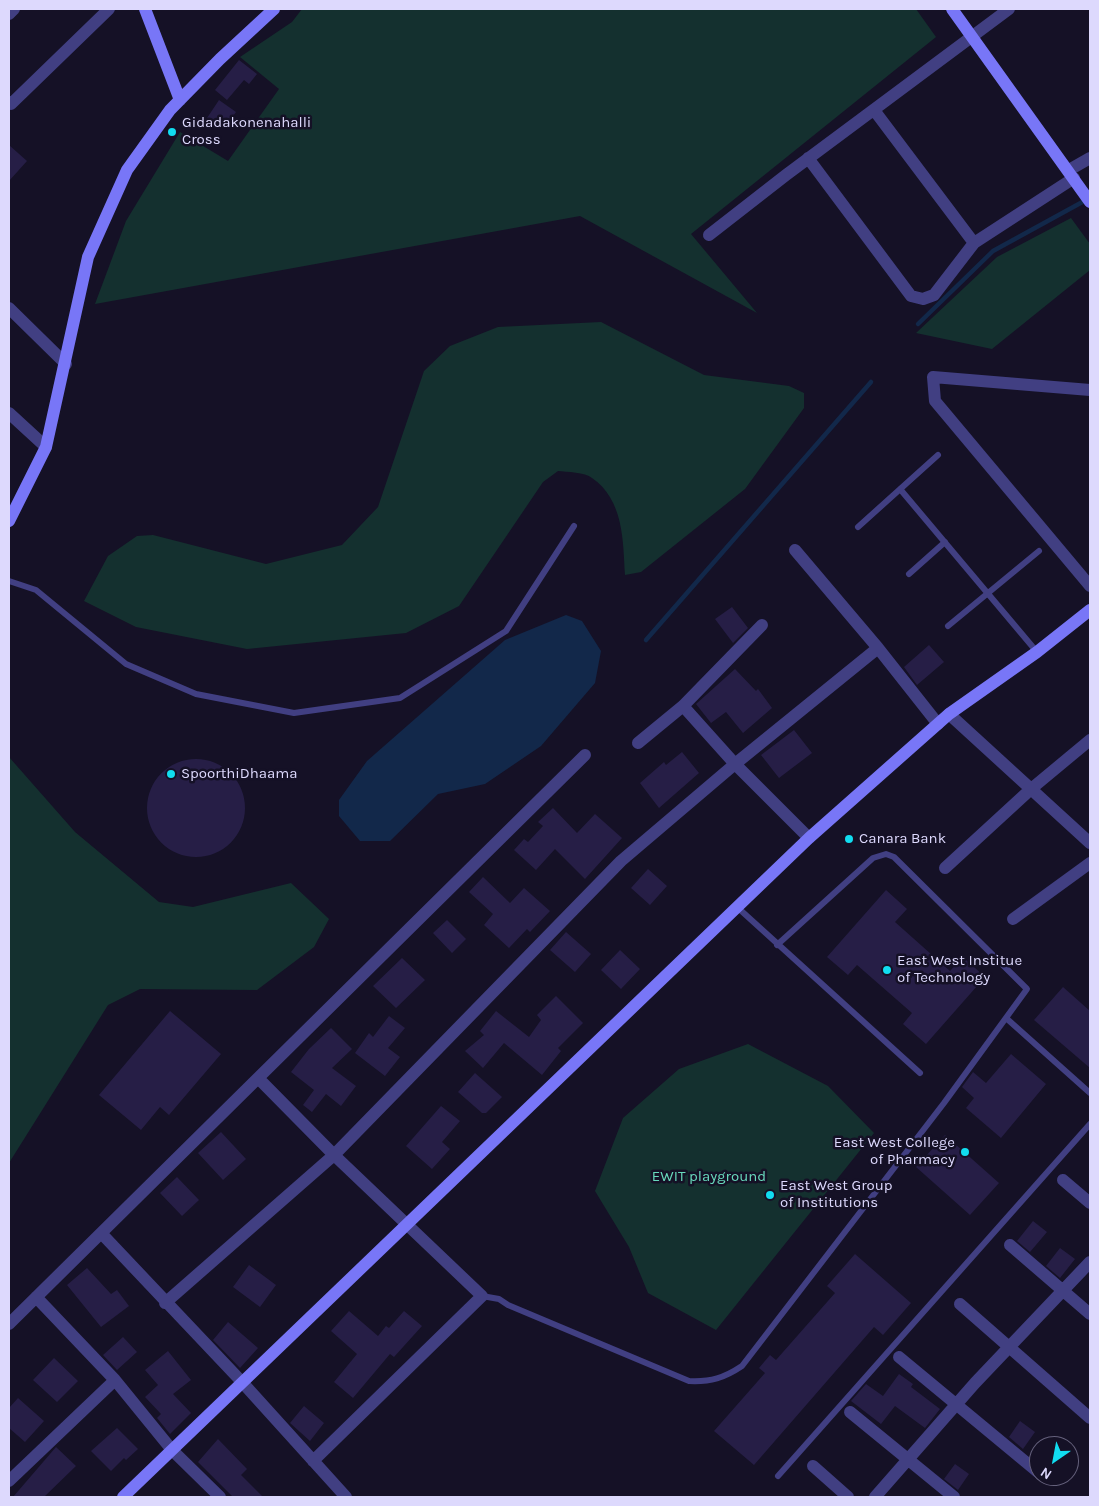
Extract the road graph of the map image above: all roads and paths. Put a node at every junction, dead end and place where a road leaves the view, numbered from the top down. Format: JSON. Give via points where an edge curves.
{"nodes":[{"id":1,"x":14,"y":9,"type":"edge"},
{"id":2,"x":109,"y":9,"type":"edge"},
{"id":3,"x":145,"y":9,"type":"edge"},
{"id":4,"x":274,"y":9,"type":"edge"},
{"id":5,"x":952,"y":9,"type":"edge"},
{"id":6,"x":1009,"y":9,"type":"edge"},
{"id":7,"x":9,"y":14,"type":"edge"},
{"id":8,"x":972,"y":37,"type":"junction"},
{"id":9,"x":180,"y":100,"type":"junction"},
{"id":10,"x":9,"y":102,"type":"edge"},
{"id":11,"x":874,"y":110,"type":"junction"},
{"id":12,"x":808,"y":158,"type":"junction"},
{"id":13,"x":1090,"y":158,"type":"edge"},
{"id":14,"x":1071,"y":174,"type":"junction"},
{"id":15,"x":1087,"y":197,"type":"edge"},
{"id":16,"x":709,"y":235,"type":"dead end"},
{"id":17,"x":974,"y":243,"type":"junction"},
{"id":18,"x":9,"y":308,"type":"edge"},
{"id":19,"x":66,"y":364,"type":"junction"},
{"id":20,"x":1090,"y":390,"type":"edge"},
{"id":21,"x":9,"y":413,"type":"edge"},
{"id":22,"x":46,"y":447,"type":"junction"},
{"id":23,"x":938,"y":455,"type":"dead end"},
{"id":24,"x":900,"y":489,"type":"junction"},
{"id":25,"x":9,"y":520,"type":"edge"},
{"id":26,"x":574,"y":526,"type":"dead end"},
{"id":27,"x":858,"y":527,"type":"dead end"},
{"id":28,"x":945,"y":542,"type":"junction"},
{"id":29,"x":795,"y":550,"type":"dead end"},
{"id":30,"x":1039,"y":551,"type":"dead end"},
{"id":31,"x":909,"y":574,"type":"dead end"},
{"id":32,"x":9,"y":581,"type":"edge"},
{"id":33,"x":1090,"y":586,"type":"edge"},
{"id":34,"x":988,"y":592,"type":"junction"},
{"id":35,"x":1090,"y":610,"type":"edge"},
{"id":36,"x":762,"y":625,"type":"dead end"},
{"id":37,"x":948,"y":626,"type":"dead end"},
{"id":38,"x":878,"y":648,"type":"junction"},
{"id":39,"x":1037,"y":652,"type":"junction"},
{"id":40,"x":682,"y":706,"type":"junction"},
{"id":41,"x":949,"y":714,"type":"junction"},
{"id":42,"x":938,"y":724,"type":"junction"},
{"id":43,"x":1090,"y":740,"type":"edge"},
{"id":44,"x":638,"y":743,"type":"dead end"},
{"id":45,"x":585,"y":755,"type":"dead end"},
{"id":46,"x":735,"y":764,"type":"junction"},
{"id":47,"x":1031,"y":789,"type":"junction"},
{"id":48,"x":809,"y":838,"type":"junction"},
{"id":49,"x":1090,"y":843,"type":"edge"},
{"id":50,"x":1090,"y":863,"type":"edge"},
{"id":51,"x":945,"y":868,"type":"dead end"},
{"id":52,"x":737,"y":907,"type":"junction"},
{"id":53,"x":1013,"y":919,"type":"dead end"},
{"id":54,"x":777,"y":945,"type":"junction"},
{"id":55,"x":1006,"y":1018,"type":"junction"},
{"id":56,"x":920,"y":1073,"type":"dead end"},
{"id":57,"x":259,"y":1079,"type":"junction"},
{"id":58,"x":1090,"y":1093,"type":"edge"},
{"id":59,"x":1090,"y":1124,"type":"edge"},
{"id":60,"x":334,"y":1155,"type":"junction"},
{"id":61,"x":1063,"y":1180,"type":"dead end"},
{"id":62,"x":1090,"y":1203,"type":"edge"},
{"id":63,"x":406,"y":1224,"type":"junction"},
{"id":64,"x":102,"y":1234,"type":"junction"},
{"id":65,"x":1010,"y":1246,"type":"dead end"},
{"id":66,"x":1090,"y":1262,"type":"edge"},
{"id":67,"x":1064,"y":1290,"type":"junction"},
{"id":68,"x":482,"y":1296,"type":"junction"},
{"id":69,"x":36,"y":1297,"type":"junction"},
{"id":70,"x":165,"y":1303,"type":"junction"},
{"id":71,"x":960,"y":1304,"type":"dead end"},
{"id":72,"x":1090,"y":1314,"type":"edge"},
{"id":73,"x":9,"y":1324,"type":"edge"},
{"id":74,"x":1010,"y":1347,"type":"junction"},
{"id":75,"x":899,"y":1357,"type":"dead end"},
{"id":76,"x":115,"y":1380,"type":"junction"},
{"id":77,"x":242,"y":1382,"type":"junction"},
{"id":78,"x":955,"y":1406,"type":"junction"},
{"id":79,"x":850,"y":1412,"type":"dead end"},
{"id":80,"x":1090,"y":1418,"type":"edge"},
{"id":81,"x":172,"y":1450,"type":"junction"},
{"id":82,"x":908,"y":1460,"type":"junction"},
{"id":83,"x":313,"y":1461,"type":"junction"},
{"id":84,"x":1029,"y":1465,"type":"edge"},
{"id":85,"x":813,"y":1466,"type":"dead end"},
{"id":86,"x":778,"y":1476,"type":"dead end"},
{"id":87,"x":9,"y":1481,"type":"edge"},
{"id":88,"x":123,"y":1497,"type":"edge"},
{"id":89,"x":220,"y":1497,"type":"edge"},
{"id":90,"x":346,"y":1497,"type":"edge"},
{"id":91,"x":848,"y":1497,"type":"edge"},
{"id":92,"x":875,"y":1497,"type":"edge"},
{"id":93,"x":954,"y":1497,"type":"edge"}],
"edges":[{"from":1,"to":7,"type":"street"},
{"from":2,"to":10,"type":"street","via":[[11,104]]},
{"from":3,"to":9,"type":"street"},
{"from":4,"to":9,"type":"street"},
{"from":5,"to":8,"type":"street"},
{"from":6,"to":8,"type":"street"},
{"from":8,"to":11,"type":"street"},
{"from":8,"to":14,"type":"street"},
{"from":9,"to":19,"type":"street","via":[[127,170],[88,257]]},
{"from":11,"to":12,"type":"street"},
{"from":11,"to":17,"type":"street"},
{"from":12,"to":16,"type":"street"},
{"from":12,"to":17,"type":"street","via":[[911,296],[923,299],[934,294]]},
{"from":13,"to":14,"type":"street"},
{"from":14,"to":15,"type":"street"},
{"from":14,"to":17,"type":"street"},
{"from":18,"to":19,"type":"street"},
{"from":19,"to":22,"type":"street"},
{"from":20,"to":33,"type":"street","via":[[933,377],[935,401]]},
{"from":21,"to":22,"type":"street"},
{"from":22,"to":25,"type":"street"},
{"from":23,"to":24,"type":"lane"},
{"from":24,"to":27,"type":"lane"},
{"from":24,"to":28,"type":"lane"},
{"from":26,"to":32,"type":"lane","via":[[506,631],[400,698],[294,713],[196,694],[126,664],[36,590]]},
{"from":28,"to":31,"type":"lane"},
{"from":28,"to":34,"type":"lane"},
{"from":29,"to":38,"type":"street"},
{"from":30,"to":34,"type":"lane"},
{"from":34,"to":37,"type":"lane"},
{"from":34,"to":39,"type":"lane"},
{"from":35,"to":39,"type":"street"},
{"from":36,"to":40,"type":"street"},
{"from":38,"to":42,"type":"street"},
{"from":38,"to":46,"type":"street"},
{"from":39,"to":41,"type":"street"},
{"from":40,"to":44,"type":"street"},
{"from":40,"to":46,"type":"street"},
{"from":41,"to":42,"type":"street"},
{"from":41,"to":47,"type":"street"},
{"from":42,"to":48,"type":"street"},
{"from":43,"to":47,"type":"street"},
{"from":45,"to":57,"type":"street"},
{"from":46,"to":48,"type":"street"},
{"from":46,"to":60,"type":"street","via":[[621,861]]},
{"from":47,"to":49,"type":"street"},
{"from":47,"to":51,"type":"street"},
{"from":48,"to":52,"type":"street"},
{"from":50,"to":53,"type":"street"},
{"from":52,"to":54,"type":"lane"},
{"from":52,"to":63,"type":"street"},
{"from":54,"to":55,"type":"lane","via":[[873,858],[886,854],[894,857],[1027,989]]},
{"from":54,"to":56,"type":"lane"},
{"from":55,"to":58,"type":"lane"},
{"from":55,"to":68,"type":"lane","via":[[742,1366],[724,1378],[707,1382],[689,1381],[499,1299]]},
{"from":57,"to":60,"type":"street"},
{"from":57,"to":64,"type":"street"},
{"from":59,"to":86,"type":"lane"},
{"from":60,"to":63,"type":"street"},
{"from":60,"to":70,"type":"street"},
{"from":61,"to":62,"type":"street"},
{"from":63,"to":68,"type":"street"},
{"from":63,"to":77,"type":"street"},
{"from":64,"to":69,"type":"street"},
{"from":64,"to":70,"type":"street"},
{"from":65,"to":67,"type":"street"},
{"from":66,"to":67,"type":"street"},
{"from":67,"to":72,"type":"street"},
{"from":67,"to":74,"type":"street"},
{"from":68,"to":83,"type":"street"},
{"from":69,"to":73,"type":"street"},
{"from":69,"to":76,"type":"street"},
{"from":70,"to":77,"type":"street"},
{"from":71,"to":74,"type":"street"},
{"from":74,"to":78,"type":"street"},
{"from":74,"to":80,"type":"street"},
{"from":75,"to":78,"type":"street"},
{"from":76,"to":81,"type":"street"},
{"from":76,"to":87,"type":"street"},
{"from":77,"to":81,"type":"street"},
{"from":77,"to":83,"type":"street"},
{"from":78,"to":82,"type":"street"},
{"from":78,"to":84,"type":"street"},
{"from":79,"to":82,"type":"street"},
{"from":81,"to":88,"type":"street"},
{"from":81,"to":89,"type":"street"},
{"from":82,"to":92,"type":"street"},
{"from":82,"to":93,"type":"street"},
{"from":83,"to":90,"type":"street"},
{"from":85,"to":91,"type":"street"}]}
